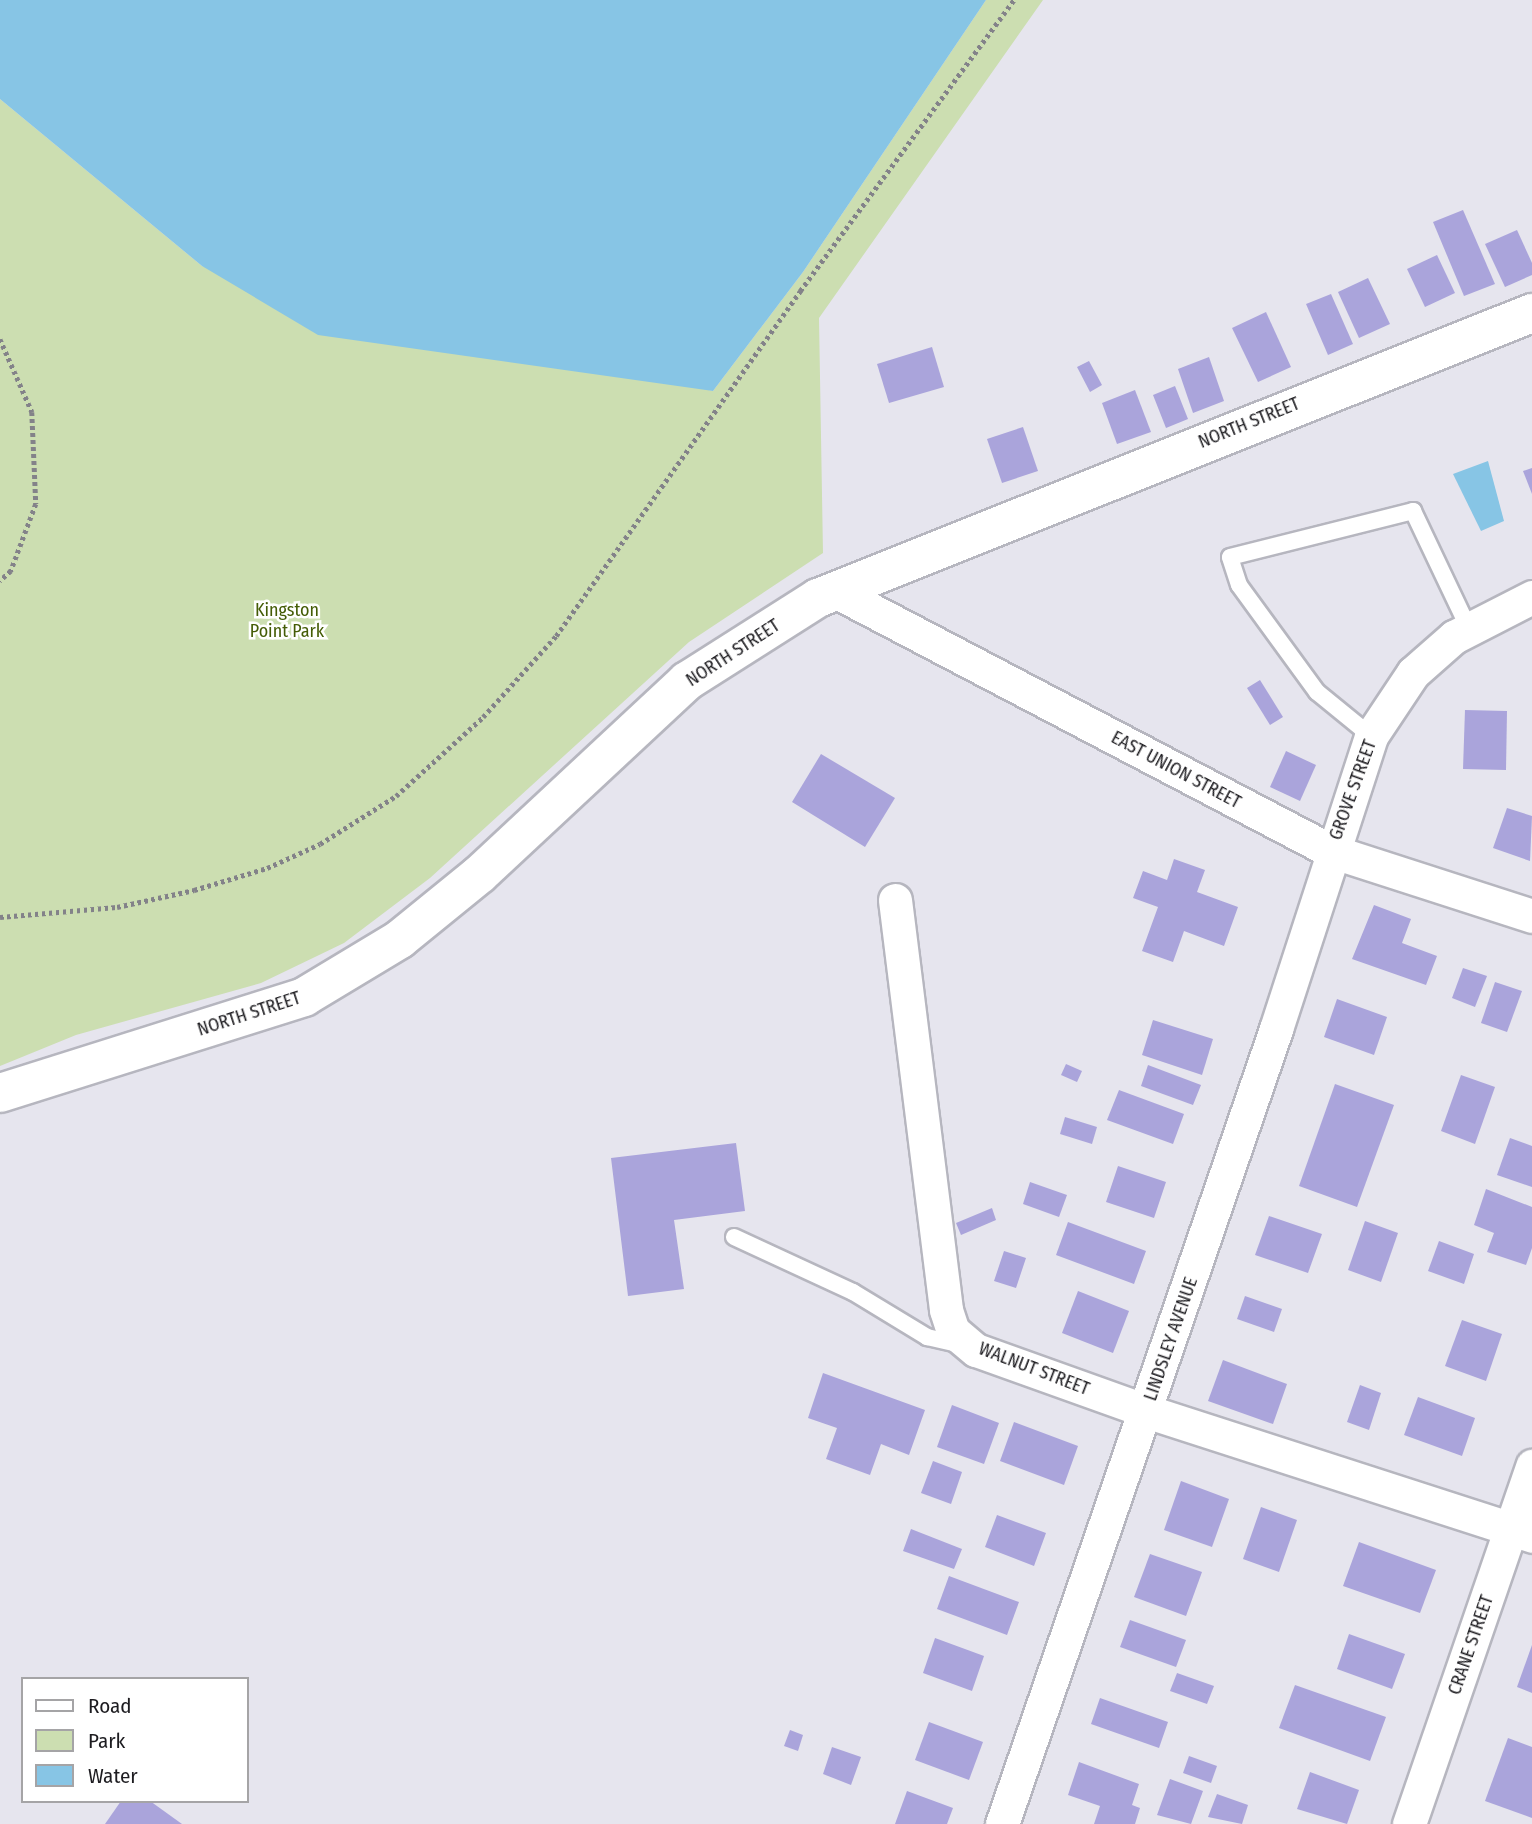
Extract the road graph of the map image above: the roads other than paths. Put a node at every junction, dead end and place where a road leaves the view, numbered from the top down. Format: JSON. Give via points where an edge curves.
{"nodes":[{"id":1,"x":1532,"y":313,"type":"edge"},
{"id":2,"x":835,"y":591,"type":"junction"},
{"id":3,"x":1532,"y":597,"type":"edge"},
{"id":4,"x":1469,"y":629,"type":"junction"},
{"id":5,"x":1371,"y":736,"type":"junction"},
{"id":6,"x":1331,"y":851,"type":"junction"},
{"id":7,"x":895,"y":900,"type":"dead end"},
{"id":8,"x":1532,"y":916,"type":"edge"},
{"id":9,"x":0,"y":1093,"type":"edge"},
{"id":10,"x":734,"y":1237,"type":"dead end"},
{"id":11,"x":969,"y":1344,"type":"junction"},
{"id":12,"x":1146,"y":1411,"type":"junction"},
{"id":13,"x":1532,"y":1466,"type":"edge"},
{"id":14,"x":1522,"y":1532,"type":"edge"},
{"id":15,"x":1002,"y":1824,"type":"edge"},
{"id":16,"x":1409,"y":1824,"type":"edge"}],
"edges":[{"from":1,"to":2,"type":"street","name":"NORTH STREET"},
{"from":2,"to":6,"type":"street","name":"EAST UNION STREET"},
{"from":2,"to":9,"type":"street","name":"NORTH STREET","via":[[688,681],[480,874],[379,952],[304,997]]},
{"from":3,"to":4,"type":"street","name":"GROVE STREET"},
{"from":4,"to":5,"type":"street","name":"GROVE STREET","via":[[1413,673]]},
{"from":4,"to":5,"type":"lane","via":[[1413,511],[1230,556],[1239,585],[1317,692]]},
{"from":5,"to":6,"type":"street","name":"GROVE STREET"},
{"from":6,"to":8,"type":"street","name":"EAST UNION STREET"},
{"from":6,"to":12,"type":"street","name":"LINDSLEY AVENUE"},
{"from":7,"to":11,"type":"street","name":"WALNUT STREET","via":[[946,1311],[953,1331]]},
{"from":10,"to":11,"type":"lane","via":[[853,1292],[927,1337],[954,1346]]},
{"from":11,"to":12,"type":"street","name":"WALNUT STREET"},
{"from":12,"to":14,"type":"street","name":"WALNUT STREET"},
{"from":12,"to":15,"type":"street","name":"LINDSLEY AVENUE"},
{"from":13,"to":14,"type":"street","name":"CRANE STREET"},
{"from":14,"to":16,"type":"street","name":"CRANE STREET"}]}
